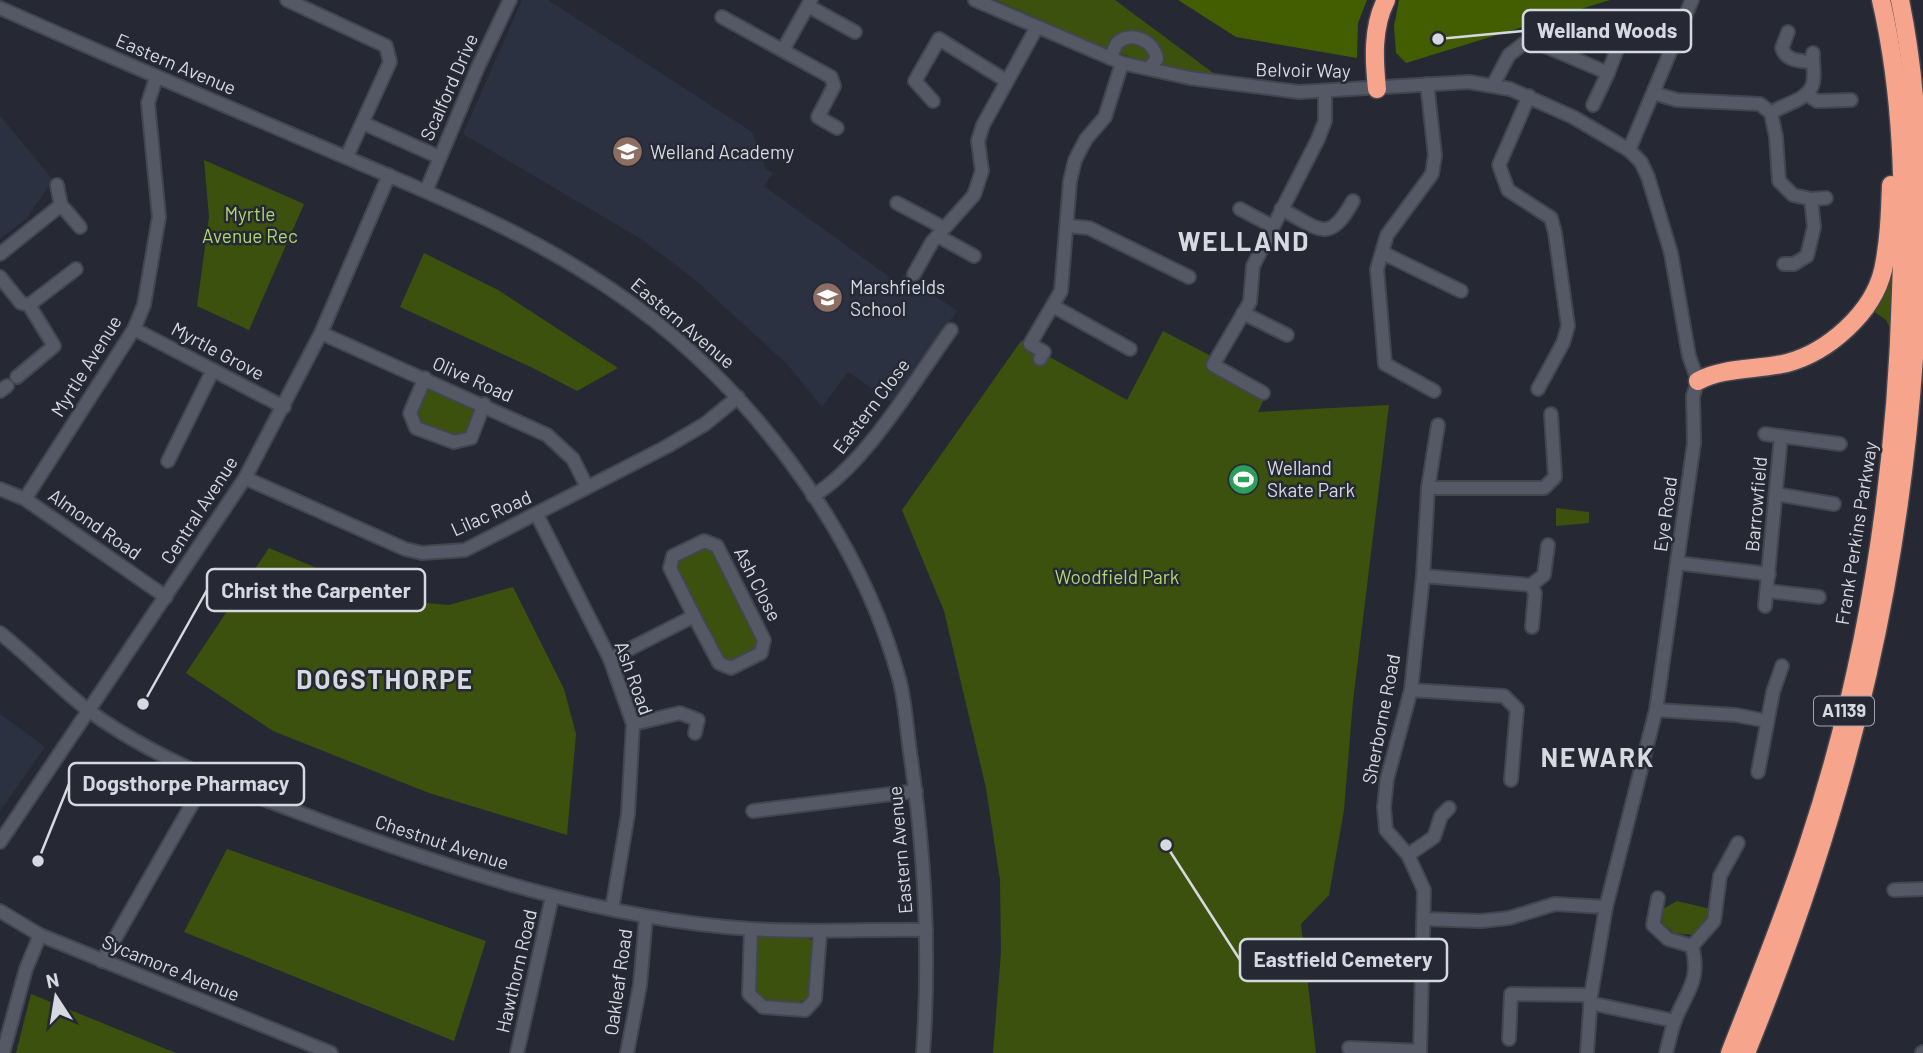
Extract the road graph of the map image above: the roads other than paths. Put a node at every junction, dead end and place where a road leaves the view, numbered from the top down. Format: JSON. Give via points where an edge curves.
{"nodes":[{"id":1,"x":287,"y":0,"type":"edge"},
{"id":2,"x":510,"y":0,"type":"edge"},
{"id":3,"x":975,"y":0,"type":"edge"},
{"id":4,"x":1386,"y":0,"type":"edge"},
{"id":5,"x":1692,"y":0,"type":"edge"},
{"id":6,"x":1881,"y":0,"type":"edge"},
{"id":7,"x":1900,"y":0,"type":"edge"},
{"id":8,"x":809,"y":3,"type":"edge"},
{"id":9,"x":0,"y":8,"type":"edge"},
{"id":10,"x":722,"y":17,"type":"dead end"},
{"id":11,"x":1612,"y":17,"type":"dead end"},
{"id":12,"x":1038,"y":27,"type":"junction"},
{"id":13,"x":855,"y":32,"type":"dead end"},
{"id":14,"x":1788,"y":32,"type":"dead end"},
{"id":15,"x":783,"y":50,"type":"junction"},
{"id":16,"x":1116,"y":61,"type":"junction"},
{"id":17,"x":1149,"y":68,"type":"junction"},
{"id":18,"x":1608,"y":73,"type":"junction"},
{"id":19,"x":156,"y":78,"type":"junction"},
{"id":20,"x":1005,"y":80,"type":"junction"},
{"id":21,"x":1427,"y":84,"type":"junction"},
{"id":22,"x":1493,"y":85,"type":"junction"},
{"id":23,"x":1377,"y":89,"type":"junction"},
{"id":24,"x":1325,"y":92,"type":"junction"},
{"id":25,"x":1653,"y":93,"type":"junction"},
{"id":26,"x":1806,"y":94,"type":"junction"},
{"id":27,"x":1529,"y":96,"type":"junction"},
{"id":28,"x":1851,"y":100,"type":"dead end"},
{"id":29,"x":933,"y":101,"type":"dead end"},
{"id":30,"x":1592,"y":105,"type":"dead end"},
{"id":31,"x":1771,"y":113,"type":"junction"},
{"id":32,"x":362,"y":123,"type":"junction"},
{"id":33,"x":1899,"y":123,"type":"junction"},
{"id":34,"x":837,"y":128,"type":"dead end"},
{"id":35,"x":1629,"y":150,"type":"junction"},
{"id":36,"x":347,"y":156,"type":"junction"},
{"id":37,"x":439,"y":157,"type":"junction"},
{"id":38,"x":389,"y":176,"type":"junction"},
{"id":39,"x":57,"y":185,"type":"dead end"},
{"id":40,"x":425,"y":191,"type":"junction"},
{"id":41,"x":1826,"y":198,"type":"dead end"},
{"id":42,"x":1811,"y":199,"type":"junction"},
{"id":43,"x":1353,"y":201,"type":"dead end"},
{"id":44,"x":897,"y":203,"type":"dead end"},
{"id":45,"x":61,"y":205,"type":"junction"},
{"id":46,"x":1240,"y":209,"type":"dead end"},
{"id":47,"x":1281,"y":209,"type":"junction"},
{"id":48,"x":1068,"y":226,"type":"junction"},
{"id":49,"x":1272,"y":226,"type":"junction"},
{"id":50,"x":79,"y":227,"type":"dead end"},
{"id":51,"x":941,"y":232,"type":"junction"},
{"id":52,"x":1383,"y":253,"type":"junction"},
{"id":53,"x":0,"y":254,"type":"edge"},
{"id":54,"x":974,"y":256,"type":"dead end"},
{"id":55,"x":1791,"y":268,"type":"dead end"},
{"id":56,"x":76,"y":269,"type":"dead end"},
{"id":57,"x":914,"y":274,"type":"dead end"},
{"id":58,"x":0,"y":277,"type":"edge"},
{"id":59,"x":1189,"y":277,"type":"dead end"},
{"id":60,"x":1461,"y":291,"type":"dead end"},
{"id":61,"x":29,"y":305,"type":"junction"},
{"id":62,"x":1053,"y":306,"type":"junction"},
{"id":63,"x":1244,"y":313,"type":"junction"},
{"id":64,"x":134,"y":329,"type":"junction"},
{"id":65,"x":951,"y":330,"type":"dead end"},
{"id":66,"x":321,"y":333,"type":"junction"},
{"id":67,"x":1287,"y":335,"type":"dead end"},
{"id":68,"x":1130,"y":349,"type":"dead end"},
{"id":69,"x":1040,"y":359,"type":"dead end"},
{"id":70,"x":213,"y":370,"type":"junction"},
{"id":71,"x":425,"y":379,"type":"junction"},
{"id":72,"x":1698,"y":381,"type":"junction"},
{"id":73,"x":8,"y":385,"type":"edge"},
{"id":74,"x":1538,"y":388,"type":"dead end"},
{"id":75,"x":1434,"y":391,"type":"dead end"},
{"id":76,"x":1263,"y":393,"type":"dead end"},
{"id":77,"x":737,"y":397,"type":"junction"},
{"id":78,"x":484,"y":404,"type":"junction"},
{"id":79,"x":285,"y":407,"type":"junction"},
{"id":80,"x":1551,"y":414,"type":"dead end"},
{"id":81,"x":1438,"y":425,"type":"dead end"},
{"id":82,"x":1765,"y":434,"type":"dead end"},
{"id":83,"x":1781,"y":436,"type":"junction"},
{"id":84,"x":1840,"y":444,"type":"dead end"},
{"id":85,"x":168,"y":461,"type":"dead end"},
{"id":86,"x":245,"y":478,"type":"junction"},
{"id":87,"x":587,"y":487,"type":"junction"},
{"id":88,"x":1427,"y":488,"type":"junction"},
{"id":89,"x":0,"y":489,"type":"edge"},
{"id":90,"x":1776,"y":494,"type":"junction"},
{"id":91,"x":813,"y":496,"type":"junction"},
{"id":92,"x":25,"y":499,"type":"junction"},
{"id":93,"x":1834,"y":504,"type":"dead end"},
{"id":94,"x":537,"y":515,"type":"junction"},
{"id":95,"x":1548,"y":545,"type":"dead end"},
{"id":96,"x":1677,"y":563,"type":"junction"},
{"id":97,"x":1769,"y":574,"type":"junction"},
{"id":98,"x":1423,"y":576,"type":"junction"},
{"id":99,"x":1531,"y":585,"type":"junction"},
{"id":100,"x":1767,"y":591,"type":"junction"},
{"id":101,"x":166,"y":597,"type":"junction"},
{"id":102,"x":1819,"y":597,"type":"dead end"},
{"id":103,"x":1765,"y":606,"type":"dead end"},
{"id":104,"x":694,"y":616,"type":"junction"},
{"id":105,"x":1532,"y":627,"type":"dead end"},
{"id":106,"x":0,"y":633,"type":"edge"},
{"id":107,"x":610,"y":659,"type":"junction"},
{"id":108,"x":1782,"y":666,"type":"dead end"},
{"id":109,"x":1411,"y":690,"type":"junction"},
{"id":110,"x":1656,"y":710,"type":"junction"},
{"id":111,"x":90,"y":712,"type":"junction"},
{"id":112,"x":1767,"y":721,"type":"junction"},
{"id":113,"x":633,"y":724,"type":"junction"},
{"id":114,"x":695,"y":733,"type":"dead end"},
{"id":115,"x":1758,"y":772,"type":"dead end"},
{"id":116,"x":207,"y":778,"type":"junction"},
{"id":117,"x":1511,"y":780,"type":"dead end"},
{"id":118,"x":916,"y":791,"type":"junction"},
{"id":119,"x":1449,"y":807,"type":"dead end"},
{"id":120,"x":753,"y":811,"type":"dead end"},
{"id":121,"x":0,"y":842,"type":"edge"},
{"id":122,"x":1738,"y":843,"type":"dead end"},
{"id":123,"x":1408,"y":855,"type":"junction"},
{"id":124,"x":1923,"y":889,"type":"edge"},
{"id":125,"x":1894,"y":890,"type":"dead end"},
{"id":126,"x":552,"y":897,"type":"junction"},
{"id":127,"x":1658,"y":898,"type":"dead end"},
{"id":128,"x":1606,"y":907,"type":"junction"},
{"id":129,"x":612,"y":909,"type":"junction"},
{"id":130,"x":0,"y":911,"type":"edge"},
{"id":131,"x":646,"y":917,"type":"junction"},
{"id":132,"x":1424,"y":919,"type":"junction"},
{"id":133,"x":1653,"y":925,"type":"junction"},
{"id":134,"x":751,"y":929,"type":"junction"},
{"id":135,"x":1638,"y":929,"type":"dead end"},
{"id":136,"x":926,"y":930,"type":"junction"},
{"id":137,"x":820,"y":932,"type":"junction"},
{"id":138,"x":40,"y":935,"type":"junction"},
{"id":139,"x":1692,"y":946,"type":"junction"},
{"id":140,"x":1352,"y":951,"type":"dead end"},
{"id":141,"x":1424,"y":951,"type":"junction"},
{"id":142,"x":102,"y":961,"type":"junction"},
{"id":143,"x":1591,"y":999,"type":"junction"},
{"id":144,"x":1675,"y":1021,"type":"junction"},
{"id":145,"x":1508,"y":1039,"type":"dead end"},
{"id":146,"x":1349,"y":1048,"type":"dead end"},
{"id":147,"x":1420,"y":1052,"type":"edge"},
{"id":148,"x":3,"y":1053,"type":"edge"},
{"id":149,"x":331,"y":1053,"type":"edge"},
{"id":150,"x":517,"y":1053,"type":"edge"},
{"id":151,"x":627,"y":1053,"type":"edge"},
{"id":152,"x":923,"y":1053,"type":"edge"},
{"id":153,"x":1587,"y":1053,"type":"edge"},
{"id":154,"x":1666,"y":1053,"type":"edge"},
{"id":155,"x":1730,"y":1053,"type":"edge"},
{"id":156,"x":1746,"y":1053,"type":"edge"}],
"edges":[{"from":1,"to":32,"type":"street","via":[[386,46],[390,62]]},
{"from":2,"to":37,"type":"street","name":"Scalford Drive"},
{"from":3,"to":12,"type":"street","name":"Belvoir Way"},
{"from":4,"to":23,"type":"highway","via":[[1375,44]]},
{"from":5,"to":25,"type":"street"},
{"from":6,"to":33,"type":"highway","name":"Frank Perkins Parkway","number":"A1139"},
{"from":7,"to":156,"type":"highway","name":"Frank Perkins Parkway","number":"A1139","via":[[1916,109],[1919,211],[1915,358],[1897,532],[1872,661],[1827,834],[1789,947]]},
{"from":8,"to":13,"type":"street"},
{"from":8,"to":15,"type":"street"},
{"from":9,"to":19,"type":"street","name":"Eastern Avenue"},
{"from":10,"to":15,"type":"street"},
{"from":11,"to":18,"type":"street","via":[[1619,44]]},
{"from":12,"to":16,"type":"street","name":"Belvoir Way"},
{"from":12,"to":20,"type":"street"},
{"from":14,"to":26,"type":"street","via":[[1783,53],[1795,60],[1813,57],[1813,85]]},
{"from":15,"to":34,"type":"street","via":[[831,77],[834,86],[818,117]]},
{"from":16,"to":17,"type":"street","name":"Belvoir Way"},
{"from":16,"to":17,"type":"street","via":[[1117,43],[1131,37],[1155,49],[1157,59]]},
{"from":16,"to":48,"type":"street","via":[[1105,117],[1074,160]]},
{"from":17,"to":24,"type":"street","name":"Belvoir Way","via":[[1272,91]]},
{"from":18,"to":22,"type":"street","via":[[1540,44],[1523,44],[1509,55]]},
{"from":18,"to":30,"type":"street"},
{"from":19,"to":36,"type":"street","name":"Eastern Avenue"},
{"from":19,"to":64,"type":"street","name":"Myrtle Avenue","via":[[148,103],[159,217],[144,305]]},
{"from":20,"to":29,"type":"street","via":[[939,39],[915,81]]},
{"from":20,"to":51,"type":"street","via":[[979,136],[982,171],[974,195]]},
{"from":21,"to":22,"type":"street","name":"Belvoir Way"},
{"from":21,"to":23,"type":"street","name":"Belvoir Way"},
{"from":21,"to":52,"type":"street","via":[[1435,155],[1432,174],[1391,228]]},
{"from":22,"to":27,"type":"street","name":"Belvoir Way"},
{"from":23,"to":24,"type":"street","name":"Belvoir Way"},
{"from":24,"to":47,"type":"street","via":[[1325,121]]},
{"from":25,"to":31,"type":"street","via":[[1677,100],[1760,104]]},
{"from":25,"to":35,"type":"street"},
{"from":26,"to":28,"type":"street","via":[[1816,101]]},
{"from":26,"to":31,"type":"street"},
{"from":27,"to":35,"type":"street","name":"Belvoir Way"},
{"from":27,"to":74,"type":"street","via":[[1499,165],[1508,190],[1551,218],[1555,233],[1568,326]]},
{"from":31,"to":42,"type":"street","via":[[1779,181],[1793,195]]},
{"from":32,"to":36,"type":"street"},
{"from":32,"to":37,"type":"street"},
{"from":33,"to":72,"type":"highway","via":[[1892,148],[1890,227],[1883,273],[1868,303],[1834,338],[1810,354]]},
{"from":33,"to":155,"type":"highway","name":"Frank Perkins Parkway","number":"A1139","via":[[1903,212],[1899,355],[1882,525],[1863,631],[1809,844]]},
{"from":35,"to":72,"type":"street","name":"Eye Road","via":[[1641,162],[1656,197]]},
{"from":36,"to":38,"type":"street","name":"Eastern Avenue"},
{"from":37,"to":40,"type":"street","name":"Scalford Drive"},
{"from":38,"to":40,"type":"street","name":"Eastern Avenue"},
{"from":38,"to":66,"type":"street","name":"Central Avenue"},
{"from":39,"to":45,"type":"street"},
{"from":40,"to":77,"type":"street","name":"Eastern Avenue","via":[[489,219],[612,290],[706,363]]},
{"from":41,"to":42,"type":"street"},
{"from":42,"to":55,"type":"street","via":[[1814,227],[1807,256]]},
{"from":43,"to":47,"type":"street","via":[[1334,229],[1323,230]]},
{"from":44,"to":51,"type":"street"},
{"from":45,"to":50,"type":"street"},
{"from":45,"to":53,"type":"street"},
{"from":46,"to":49,"type":"street"},
{"from":47,"to":49,"type":"street"},
{"from":48,"to":59,"type":"street","via":[[1089,228]]},
{"from":48,"to":62,"type":"street","via":[[1061,291]]},
{"from":49,"to":63,"type":"street","via":[[1253,266],[1250,302]]},
{"from":51,"to":54,"type":"street"},
{"from":51,"to":57,"type":"street"},
{"from":52,"to":60,"type":"street"},
{"from":52,"to":75,"type":"street","via":[[1377,269],[1377,296],[1385,364]]},
{"from":56,"to":61,"type":"street"},
{"from":58,"to":61,"type":"street","via":[[21,303]]},
{"from":61,"to":73,"type":"street","via":[[54,346]]},
{"from":62,"to":68,"type":"street"},
{"from":62,"to":69,"type":"street","via":[[1030,344],[1044,352]]},
{"from":63,"to":67,"type":"street"},
{"from":63,"to":76,"type":"street","via":[[1213,365]]},
{"from":64,"to":70,"type":"street","name":"Myrtle Grove"},
{"from":64,"to":92,"type":"street","name":"Myrtle Avenue"},
{"from":65,"to":91,"type":"street","name":"Eastern Close","via":[[864,449],[835,482]]},
{"from":66,"to":71,"type":"street","name":"Olive Road"},
{"from":66,"to":79,"type":"street","name":"Central Avenue"},
{"from":70,"to":79,"type":"street","name":"Myrtle Grove"},
{"from":70,"to":85,"type":"street"},
{"from":71,"to":78,"type":"street","name":"Olive Road"},
{"from":71,"to":78,"type":"street","via":[[410,413],[416,428],[454,443],[471,438]]},
{"from":72,"to":96,"type":"street","name":"Eye Road"},
{"from":77,"to":87,"type":"street","name":"Lilac Road","via":[[705,424]]},
{"from":77,"to":91,"type":"street","name":"Eastern Avenue"},
{"from":78,"to":87,"type":"street","name":"Olive Road","via":[[553,440],[573,458]]},
{"from":79,"to":86,"type":"street","name":"Central Avenue"},
{"from":80,"to":88,"type":"street","via":[[1555,477],[1551,485]]},
{"from":81,"to":88,"type":"street","name":"Sherborne Road"},
{"from":82,"to":83,"type":"street"},
{"from":83,"to":84,"type":"street"},
{"from":83,"to":90,"type":"street","name":"Barrowfield"},
{"from":86,"to":94,"type":"street","name":"Lilac Road","via":[[422,553],[466,550]]},
{"from":86,"to":101,"type":"street","name":"Central Avenue"},
{"from":87,"to":94,"type":"street","name":"Lilac Road"},
{"from":88,"to":98,"type":"street","name":"Sherborne Road"},
{"from":89,"to":92,"type":"street","name":"Almond Road"},
{"from":90,"to":93,"type":"street"},
{"from":90,"to":97,"type":"street","name":"Barrowfield"},
{"from":91,"to":118,"type":"street","name":"Eastern Avenue","via":[[871,596],[900,684]]},
{"from":92,"to":101,"type":"street","name":"Almond Road"},
{"from":94,"to":107,"type":"street","name":"Ash Road"},
{"from":95,"to":99,"type":"street","via":[[1544,575]]},
{"from":96,"to":97,"type":"street","name":"Barrowfield"},
{"from":96,"to":110,"type":"street","name":"Eye Road"},
{"from":97,"to":100,"type":"street","name":"Barrowfield"},
{"from":98,"to":99,"type":"street"},
{"from":98,"to":109,"type":"street","name":"Sherborne Road"},
{"from":99,"to":105,"type":"street","via":[[1535,593]]},
{"from":100,"to":102,"type":"street"},
{"from":100,"to":103,"type":"street","name":"Barrowfield"},
{"from":101,"to":111,"type":"street","name":"Central Avenue"},
{"from":104,"to":104,"type":"street","name":"Ash Close","via":[[670,568],[673,556],[704,541],[717,546],[764,640],[761,653],[732,668],[719,663]]},
{"from":104,"to":107,"type":"street"},
{"from":106,"to":111,"type":"street","name":"Chestnut Avenue"},
{"from":107,"to":113,"type":"street","name":"Ash Road"},
{"from":108,"to":112,"type":"street"},
{"from":109,"to":117,"type":"street","via":[[1504,696],[1517,709]]},
{"from":109,"to":123,"type":"street","name":"Sherborne Road","via":[[1384,807],[1386,830]]},
{"from":110,"to":112,"type":"street"},
{"from":110,"to":128,"type":"street","name":"Eye Road"},
{"from":111,"to":116,"type":"street","name":"Chestnut Avenue"},
{"from":111,"to":121,"type":"street","name":"Central Avenue"},
{"from":112,"to":115,"type":"street"},
{"from":113,"to":114,"type":"street","via":[[680,713],[698,720]]},
{"from":113,"to":129,"type":"street","name":"Ash Road","via":[[628,814]]},
{"from":116,"to":126,"type":"street","name":"Chestnut Avenue","via":[[441,866]]},
{"from":116,"to":142,"type":"street"},
{"from":118,"to":120,"type":"street"},
{"from":118,"to":136,"type":"street","name":"Eastern Avenue"},
{"from":119,"to":123,"type":"street","via":[[1434,837]]},
{"from":122,"to":139,"type":"street","via":[[1720,876],[1714,921]]},
{"from":123,"to":132,"type":"street","name":"Sherborne Road","via":[[1424,890]]},
{"from":124,"to":125,"type":"street"},
{"from":126,"to":129,"type":"street","name":"Chestnut Avenue"},
{"from":126,"to":150,"type":"street","name":"Hawthorn Road"},
{"from":127,"to":133,"type":"street"},
{"from":128,"to":132,"type":"street","via":[[1555,904],[1509,918]]},
{"from":128,"to":143,"type":"street","name":"Eye Road"},
{"from":129,"to":131,"type":"street","name":"Chestnut Avenue"},
{"from":130,"to":138,"type":"street","name":"Sycamore Avenue"},
{"from":131,"to":134,"type":"street","name":"Chestnut Avenue"},
{"from":131,"to":151,"type":"street","name":"Oakleaf Road"},
{"from":132,"to":141,"type":"street","name":"Sherborne Road"},
{"from":133,"to":135,"type":"street"},
{"from":133,"to":139,"type":"street","via":[[1668,939]]},
{"from":134,"to":137,"type":"street","name":"Chestnut Avenue"},
{"from":134,"to":137,"type":"street","via":[[749,994],[763,1007],[805,1010],[816,999]]},
{"from":136,"to":137,"type":"street","name":"Chestnut Avenue"},
{"from":136,"to":152,"type":"street","name":"Eastern Avenue"},
{"from":138,"to":142,"type":"street","name":"Sycamore Avenue"},
{"from":138,"to":148,"type":"street"},
{"from":139,"to":144,"type":"street","via":[[1695,979]]},
{"from":140,"to":141,"type":"street"},
{"from":141,"to":147,"type":"street","name":"Sherborne Road"},
{"from":142,"to":149,"type":"street","name":"Sycamore Avenue"},
{"from":143,"to":144,"type":"street"},
{"from":143,"to":145,"type":"street","via":[[1511,994]]},
{"from":143,"to":153,"type":"street","name":"Eye Road"},
{"from":144,"to":154,"type":"street"},
{"from":146,"to":147,"type":"street"}]}
